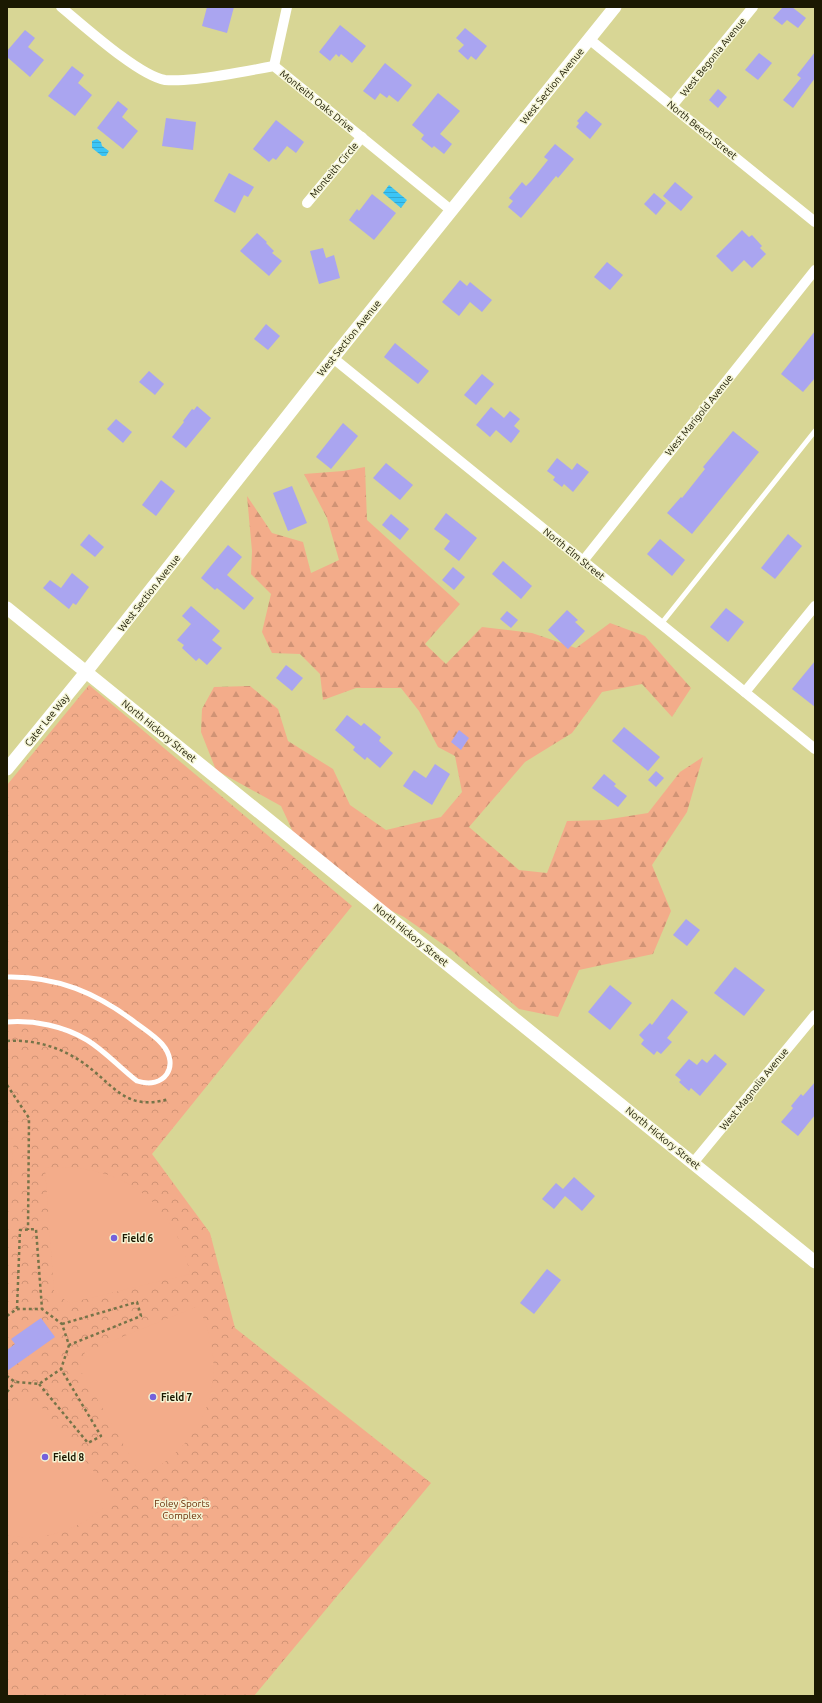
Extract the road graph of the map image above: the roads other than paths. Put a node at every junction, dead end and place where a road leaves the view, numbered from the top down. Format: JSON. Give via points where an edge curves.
{"nodes":[{"id":1,"x":61,"y":7,"type":"edge"},
{"id":2,"x":287,"y":7,"type":"edge"},
{"id":3,"x":615,"y":7,"type":"edge"},
{"id":4,"x":753,"y":7,"type":"edge"},
{"id":5,"x":589,"y":39,"type":"junction"},
{"id":6,"x":274,"y":66,"type":"junction"},
{"id":7,"x":672,"y":106,"type":"junction"},
{"id":8,"x":362,"y":137,"type":"junction"},
{"id":9,"x":306,"y":202,"type":"dead end"},
{"id":10,"x":452,"y":210,"type":"junction"},
{"id":11,"x":815,"y":222,"type":"edge"},
{"id":12,"x":815,"y":270,"type":"edge"},
{"id":13,"x":333,"y":358,"type":"junction"},
{"id":14,"x":815,"y":431,"type":"edge"},
{"id":15,"x":583,"y":561,"type":"junction"},
{"id":16,"x":815,"y":606,"type":"edge"},
{"id":17,"x":7,"y":608,"type":"edge"},
{"id":18,"x":660,"y":624,"type":"junction"},
{"id":19,"x":86,"y":672,"type":"junction"},
{"id":20,"x":745,"y":692,"type":"junction"},
{"id":21,"x":815,"y":750,"type":"edge"},
{"id":22,"x":7,"y":769,"type":"edge"},
{"id":23,"x":7,"y":977,"type":"edge"},
{"id":24,"x":815,"y":1015,"type":"edge"},
{"id":25,"x":7,"y":1022,"type":"edge"},
{"id":26,"x":693,"y":1163,"type":"junction"},
{"id":27,"x":815,"y":1262,"type":"edge"}],
"edges":[{"from":1,"to":6,"type":"street","name":"Monteith Oaks Drive","via":[[124,57],[150,75],[165,80],[224,76]]},
{"from":2,"to":6,"type":"street"},
{"from":3,"to":5,"type":"street","name":"West Section Avenue"},
{"from":4,"to":7,"type":"street","name":"West Begonia Avenue"},
{"from":5,"to":7,"type":"street","name":"North Beech Street"},
{"from":5,"to":10,"type":"street","name":"West Section Avenue"},
{"from":6,"to":8,"type":"street","name":"Monteith Oaks Drive"},
{"from":7,"to":11,"type":"street","name":"North Beech Street"},
{"from":8,"to":9,"type":"street","name":"Monteith Circle"},
{"from":8,"to":10,"type":"street","name":"Monteith Oaks Drive"},
{"from":10,"to":13,"type":"street","name":"West Section Avenue"},
{"from":12,"to":15,"type":"street","name":"West Marigold Avenue"},
{"from":13,"to":15,"type":"street","name":"North Elm Street"},
{"from":13,"to":19,"type":"street","name":"West Section Avenue"},
{"from":14,"to":18,"type":"lane"},
{"from":15,"to":18,"type":"street","name":"North Elm Street"},
{"from":16,"to":20,"type":"street"},
{"from":17,"to":19,"type":"street","name":"North Hickory Street"},
{"from":18,"to":20,"type":"street","name":"North Elm Street"},
{"from":19,"to":22,"type":"street","name":"Cater Lee Way"},
{"from":19,"to":26,"type":"street","name":"North Hickory Street"},
{"from":20,"to":21,"type":"street","name":"North Elm Street"},
{"from":23,"to":25,"type":"lane","via":[[64,984],[105,1001],[162,1044],[169,1055],[170,1067],[165,1077],[147,1084],[137,1081],[87,1040],[72,1033],[54,1026]]},
{"from":24,"to":26,"type":"street","name":"West Magnolia Avenue"},
{"from":26,"to":27,"type":"street","name":"North Hickory Street"}]}
